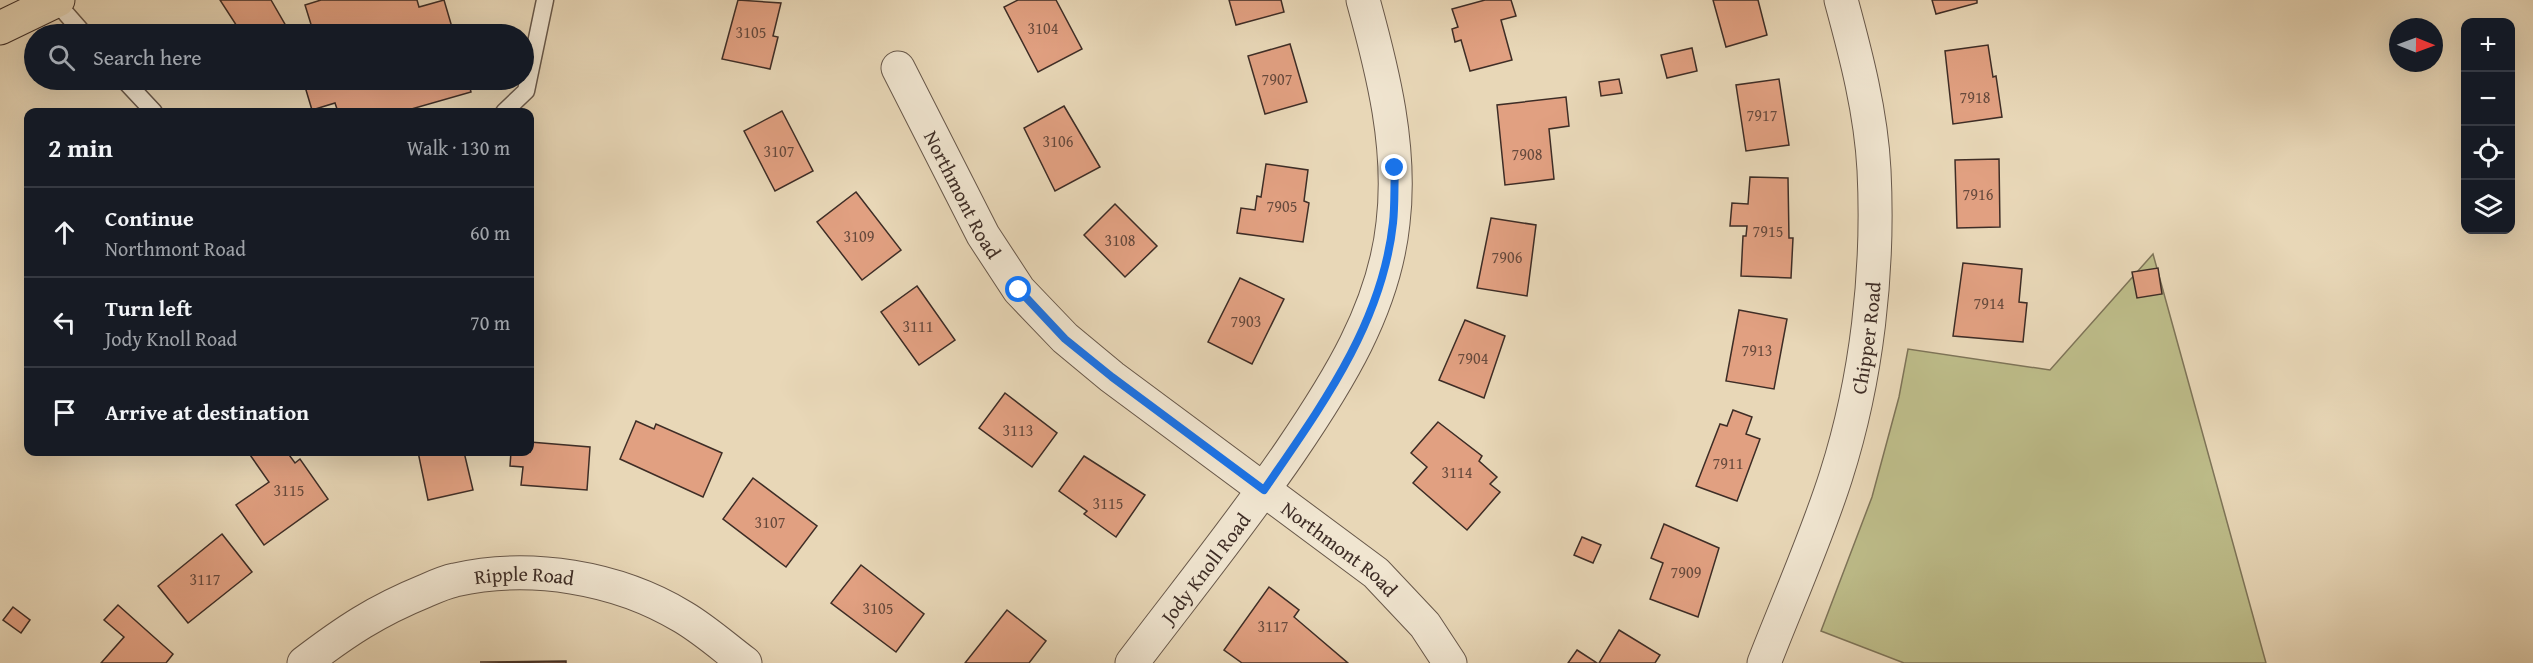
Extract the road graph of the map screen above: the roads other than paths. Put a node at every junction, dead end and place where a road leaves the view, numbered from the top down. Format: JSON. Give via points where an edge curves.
{"nodes":[{"id":1,"x":545,"y":0,"type":"edge"},
{"id":2,"x":1363,"y":0,"type":"edge"},
{"id":3,"x":1841,"y":0,"type":"edge"},
{"id":4,"x":56,"y":1,"type":"edge"},
{"id":5,"x":76,"y":24,"type":"edge"},
{"id":6,"x":0,"y":28,"type":"edge"},
{"id":7,"x":534,"y":53,"type":"edge"},
{"id":8,"x":898,"y":68,"type":"dead end"},
{"id":9,"x":133,"y":90,"type":"edge"},
{"id":10,"x":526,"y":90,"type":"edge"},
{"id":11,"x":150,"y":108,"type":"edge"},
{"id":12,"x":508,"y":108,"type":"edge"},
{"id":13,"x":1264,"y":490,"type":"junction"},
{"id":14,"x":304,"y":663,"type":"edge"},
{"id":15,"x":745,"y":663,"type":"edge"},
{"id":16,"x":1132,"y":663,"type":"edge"},
{"id":17,"x":1450,"y":663,"type":"edge"},
{"id":18,"x":1764,"y":663,"type":"edge"}],
"edges":[{"from":1,"to":7,"type":"lane"},
{"from":2,"to":13,"type":"street","name":"Jody Knoll Road","via":[[1389,110],[1395,168],[1393,224],[1380,282],[1361,337],[1331,392]]},
{"from":3,"to":18,"type":"street","name":"Chipper Road","via":[[1865,99],[1874,168],[1875,241],[1868,311],[1858,389],[1836,476]]},
{"from":4,"to":5,"type":"lane"},
{"from":4,"to":6,"type":"main road"},
{"from":8,"to":13,"type":"street","name":"Northmont Road","via":[[983,235],[1019,290],[1065,339]]},
{"from":9,"to":11,"type":"lane"},
{"from":10,"to":12,"type":"lane"},
{"from":13,"to":16,"type":"street","name":"Jody Knoll Road"},
{"from":13,"to":17,"type":"street","name":"Northmont Road","via":[[1376,573],[1425,625]]},
{"from":14,"to":15,"type":"street","name":"Ripple Road","via":[[353,625],[402,601],[453,580],[507,573],[567,576],[628,590],[683,617]]}]}
